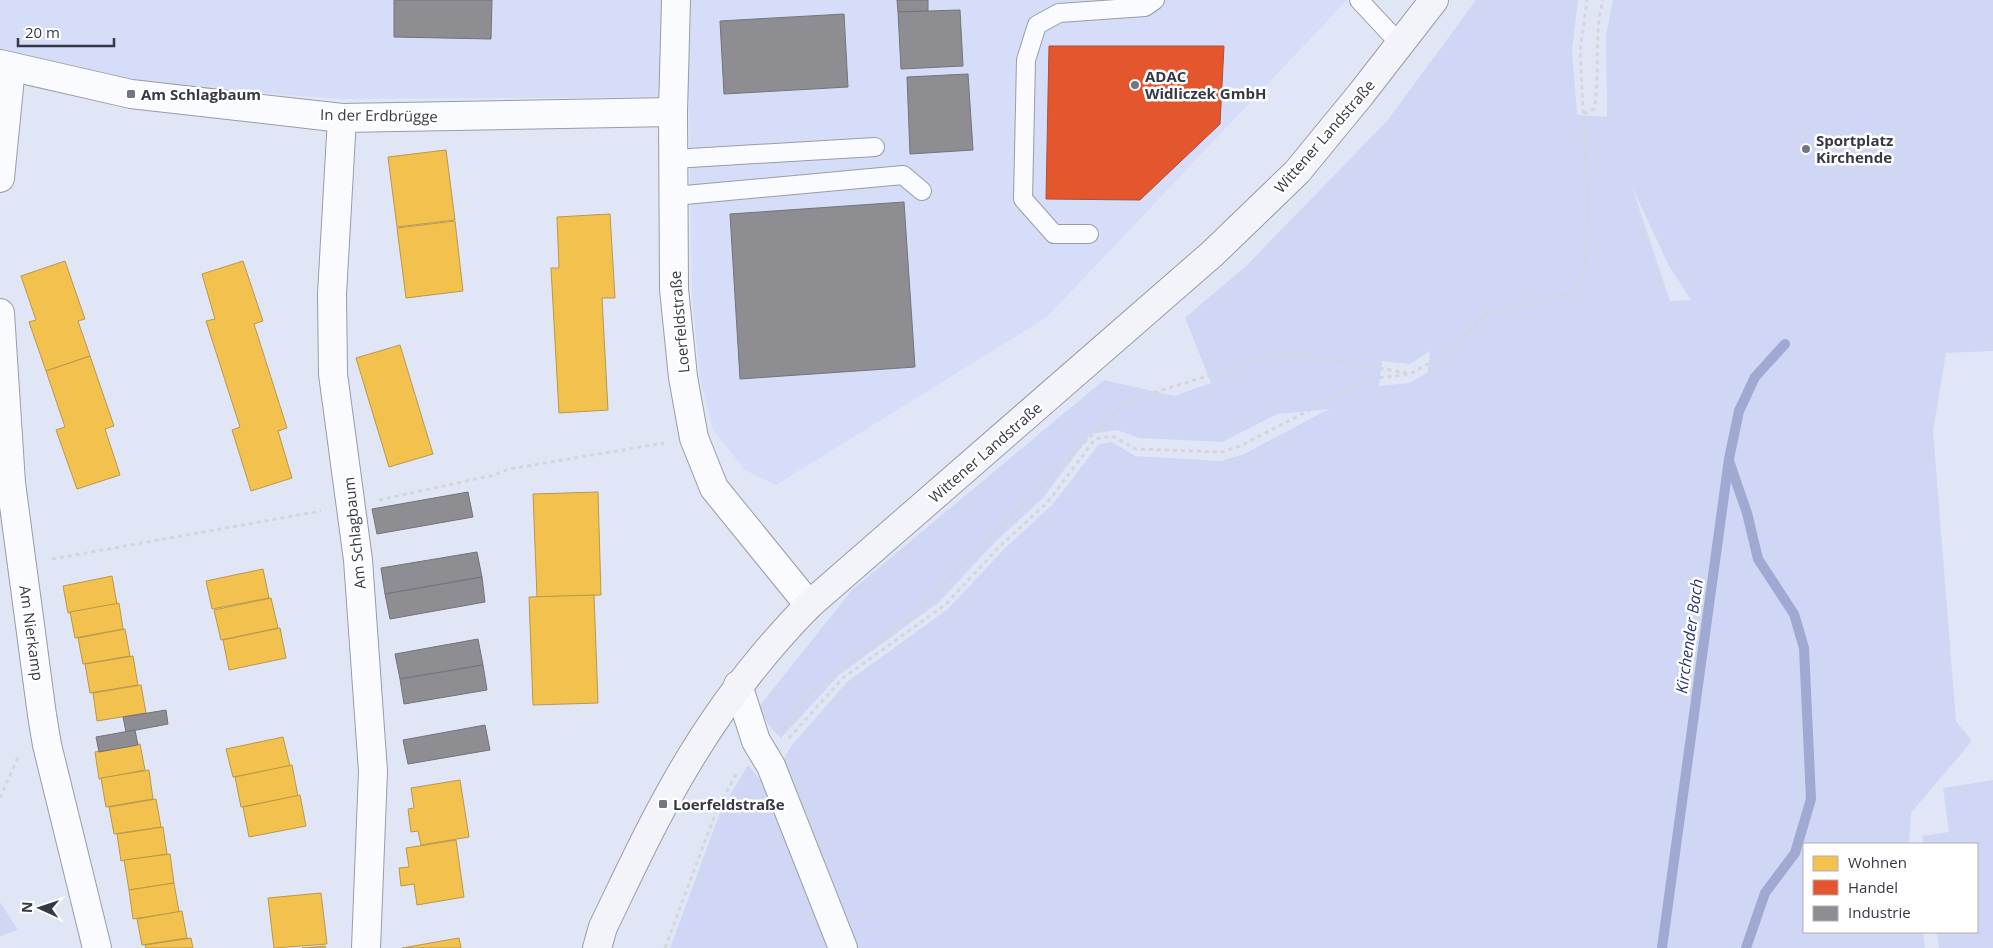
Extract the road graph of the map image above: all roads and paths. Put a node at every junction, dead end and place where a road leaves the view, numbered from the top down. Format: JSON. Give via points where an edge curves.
{"nodes":[{"id":1,"x":676,"y":0,"type":"edge"},
{"id":2,"x":1155,"y":0,"type":"edge"},
{"id":3,"x":1359,"y":0,"type":"edge"},
{"id":4,"x":1434,"y":0,"type":"edge"},
{"id":5,"x":1587,"y":0,"type":"edge"},
{"id":6,"x":1603,"y":0,"type":"edge"},
{"id":7,"x":1400,"y":44,"type":"junction"},
{"id":8,"x":5,"y":66,"type":"edge"},
{"id":9,"x":673,"y":112,"type":"junction"},
{"id":10,"x":1584,"y":114,"type":"junction"},
{"id":11,"x":342,"y":118,"type":"junction"},
{"id":12,"x":875,"y":147,"type":"dead end"},
{"id":13,"x":674,"y":159,"type":"junction"},
{"id":14,"x":0,"y":178,"type":"edge"},
{"id":15,"x":922,"y":191,"type":"dead end"},
{"id":16,"x":674,"y":196,"type":"junction"},
{"id":17,"x":1089,"y":234,"type":"dead end"},
{"id":18,"x":0,"y":313,"type":"edge"},
{"id":19,"x":1410,"y":374,"type":"junction"},
{"id":20,"x":809,"y":605,"type":"junction"},
{"id":21,"x":738,"y":685,"type":"junction"},
{"id":22,"x":764,"y":754,"type":"junction"},
{"id":23,"x":97,"y":948,"type":"edge"},
{"id":24,"x":366,"y":948,"type":"edge"},
{"id":25,"x":597,"y":948,"type":"edge"},
{"id":26,"x":665,"y":948,"type":"edge"},
{"id":27,"x":843,"y":948,"type":"edge"}],
"edges":[{"from":1,"to":9,"type":"street","name":"Loerfeldstraße"},
{"from":2,"to":17,"type":"lane","via":[[1145,7],[1060,13],[1037,25],[1026,60],[1023,199],[1054,234]]},
{"from":3,"to":7,"type":"lane"},
{"from":4,"to":7,"type":"main road","name":"Wittener Landstraße"},
{"from":5,"to":10,"type":"path","via":[[1580,50]]},
{"from":6,"to":10,"type":"path","via":[[1596,55],[1596,98],[1594,109]]},
{"from":7,"to":20,"type":"main road","name":"Wittener Landstraße","via":[[1297,172],[1212,254]]},
{"from":8,"to":11,"type":"street","name":"In der Erdbrügge","via":[[132,94]]},
{"from":8,"to":14,"type":"street"},
{"from":9,"to":11,"type":"street","name":"In der Erdbrügge"},
{"from":9,"to":13,"type":"street","name":"Loerfeldstraße"},
{"from":10,"to":19,"type":"path","via":[[1588,205],[1585,271],[1572,292],[1547,301],[1488,313],[1440,356]]},
{"from":11,"to":24,"type":"street","name":"Am Schlagbaum","via":[[332,294],[333,374],[358,560],[373,771]]},
{"from":12,"to":13,"type":"lane"},
{"from":13,"to":16,"type":"street","name":"Loerfeldstraße"},
{"from":15,"to":16,"type":"lane","via":[[903,174]]},
{"from":16,"to":20,"type":"street","name":"Loerfeldstraße","via":[[674,289],[683,377],[694,438],[714,488]]},
{"from":18,"to":23,"type":"street","name":"Am Nierkamp","via":[[11,483],[42,715]]},
{"from":19,"to":22,"type":"path","via":[[1370,379],[1240,446],[1222,452],[1136,449],[1112,436],[1095,439],[1048,502],[1000,546],[945,605],[843,678],[786,742]]},
{"from":19,"to":22,"type":"path","via":[[1310,356],[1269,357],[1130,400],[912,616],[810,695]]},
{"from":20,"to":21,"type":"main road","name":"Wittener Landstraße"},
{"from":21,"to":22,"type":"street"},
{"from":21,"to":25,"type":"main road","name":"Wittener Landstraße","via":[[663,804],[603,927]]},
{"from":22,"to":26,"type":"path","via":[[717,809]]},
{"from":22,"to":27,"type":"street"}]}
